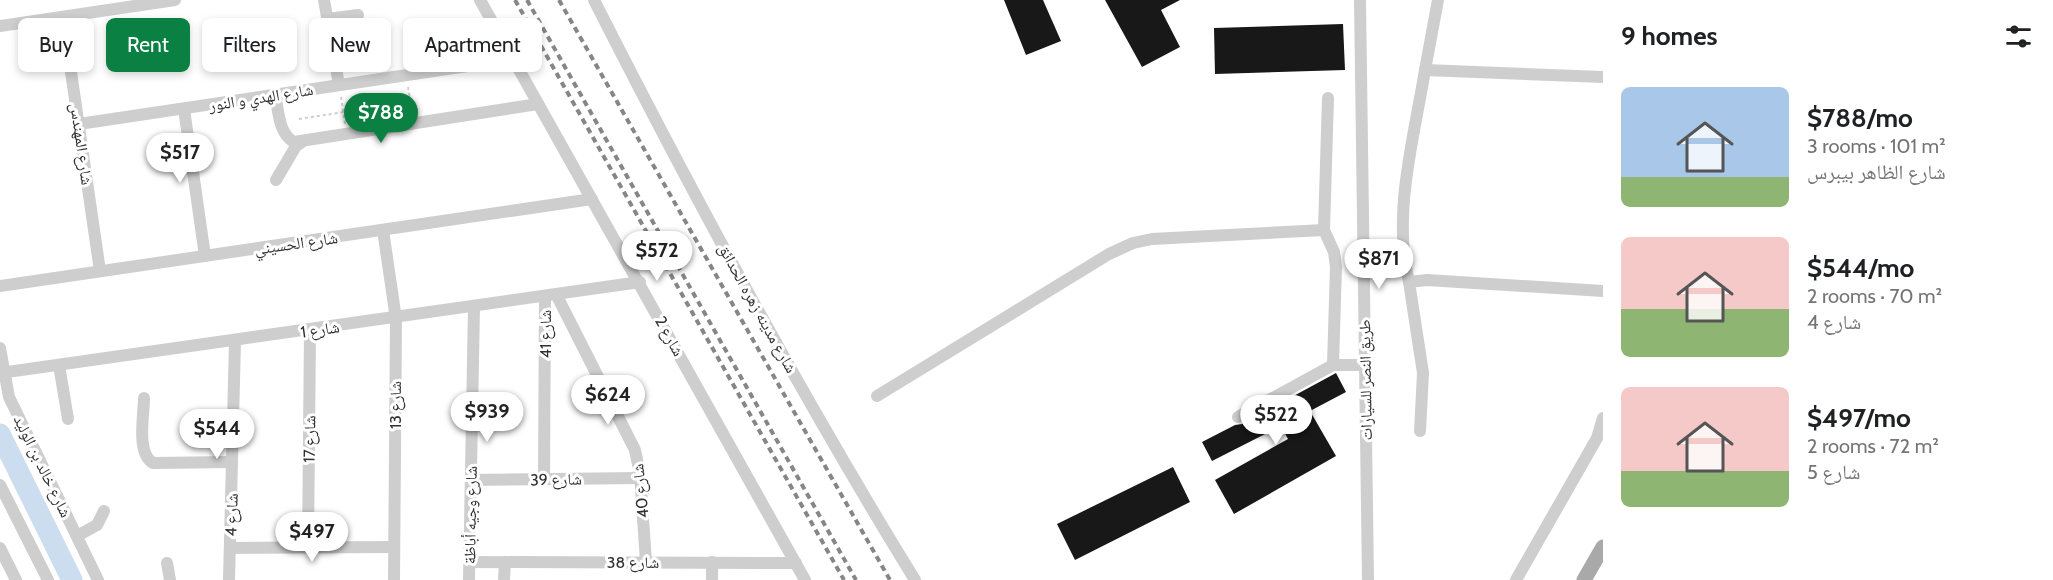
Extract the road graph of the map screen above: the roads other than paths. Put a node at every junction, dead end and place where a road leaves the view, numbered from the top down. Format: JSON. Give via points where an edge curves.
{"nodes":[{"id":1,"x":176,"y":0,"type":"edge"},
{"id":2,"x":324,"y":0,"type":"edge"},
{"id":3,"x":480,"y":0,"type":"edge"},
{"id":4,"x":594,"y":0,"type":"edge"},
{"id":5,"x":1360,"y":0,"type":"edge"},
{"id":6,"x":1438,"y":0,"type":"edge"},
{"id":7,"x":358,"y":15,"type":"dead end"},
{"id":8,"x":63,"y":16,"type":"junction"},
{"id":9,"x":327,"y":18,"type":"edge"},
{"id":10,"x":335,"y":18,"type":"edge"},
{"id":11,"x":490,"y":18,"type":"edge"},
{"id":12,"x":0,"y":26,"type":"edge"},
{"id":13,"x":1425,"y":70,"type":"junction"},
{"id":14,"x":337,"y":72,"type":"edge"},
{"id":15,"x":426,"y":72,"type":"edge"},
{"id":16,"x":521,"y":72,"type":"edge"},
{"id":17,"x":1603,"y":77,"type":"edge"},
{"id":18,"x":339,"y":85,"type":"junction"},
{"id":19,"x":275,"y":95,"type":"junction"},
{"id":20,"x":1328,"y":98,"type":"dead end"},
{"id":21,"x":538,"y":104,"type":"junction"},
{"id":22,"x":184,"y":109,"type":"junction"},
{"id":23,"x":79,"y":124,"type":"junction"},
{"id":24,"x":303,"y":141,"type":"junction"},
{"id":25,"x":276,"y":180,"type":"dead end"},
{"id":26,"x":592,"y":199,"type":"junction"},
{"id":27,"x":383,"y":230,"type":"junction"},
{"id":28,"x":1324,"y":230,"type":"junction"},
{"id":29,"x":205,"y":256,"type":"junction"},
{"id":30,"x":100,"y":271,"type":"junction"},
{"id":31,"x":640,"y":282,"type":"junction"},
{"id":32,"x":1409,"y":282,"type":"junction"},
{"id":33,"x":0,"y":286,"type":"edge"},
{"id":34,"x":1603,"y":291,"type":"edge"},
{"id":35,"x":551,"y":295,"type":"junction"},
{"id":36,"x":474,"y":306,"type":"junction"},
{"id":37,"x":396,"y":319,"type":"junction"},
{"id":38,"x":310,"y":330,"type":"junction"},
{"id":39,"x":235,"y":341,"type":"junction"},
{"id":40,"x":0,"y":348,"type":"edge"},
{"id":41,"x":59,"y":365,"type":"junction"},
{"id":42,"x":1333,"y":365,"type":"junction"},
{"id":43,"x":1365,"y":365,"type":"junction"},
{"id":44,"x":2,"y":373,"type":"edge"},
{"id":45,"x":877,"y":396,"type":"dead end"},
{"id":46,"x":144,"y":398,"type":"dead end"},
{"id":47,"x":1238,"y":417,"type":"dead end"},
{"id":48,"x":1603,"y":418,"type":"edge"},
{"id":49,"x":68,"y":419,"type":"dead end"},
{"id":50,"x":1420,"y":430,"type":"dead end"},
{"id":51,"x":232,"y":462,"type":"junction"},
{"id":52,"x":640,"y":478,"type":"junction"},
{"id":53,"x":544,"y":479,"type":"junction"},
{"id":54,"x":471,"y":480,"type":"junction"},
{"id":55,"x":0,"y":485,"type":"edge"},
{"id":56,"x":104,"y":511,"type":"dead end"},
{"id":57,"x":77,"y":536,"type":"junction"},
{"id":58,"x":394,"y":547,"type":"junction"},
{"id":59,"x":0,"y":548,"type":"edge"},
{"id":60,"x":230,"y":548,"type":"junction"},
{"id":61,"x":308,"y":548,"type":"junction"},
{"id":62,"x":1603,"y":548,"type":"edge"},
{"id":63,"x":469,"y":562,"type":"junction"},
{"id":64,"x":505,"y":562,"type":"junction"},
{"id":65,"x":646,"y":562,"type":"junction"},
{"id":66,"x":712,"y":562,"type":"junction"},
{"id":67,"x":167,"y":563,"type":"dead end"},
{"id":68,"x":796,"y":563,"type":"junction"},
{"id":69,"x":16,"y":580,"type":"edge"},
{"id":70,"x":48,"y":580,"type":"edge"},
{"id":71,"x":98,"y":580,"type":"edge"},
{"id":72,"x":170,"y":580,"type":"edge"},
{"id":73,"x":229,"y":580,"type":"edge"},
{"id":74,"x":394,"y":580,"type":"edge"},
{"id":75,"x":469,"y":580,"type":"edge"},
{"id":76,"x":504,"y":580,"type":"edge"},
{"id":77,"x":712,"y":580,"type":"edge"},
{"id":78,"x":805,"y":580,"type":"edge"},
{"id":79,"x":915,"y":580,"type":"edge"},
{"id":80,"x":1368,"y":580,"type":"edge"},
{"id":81,"x":1516,"y":580,"type":"edge"},
{"id":82,"x":1584,"y":580,"type":"edge"}],
"edges":[{"from":1,"to":8,"type":"street"},
{"from":2,"to":9,"type":"street"},
{"from":3,"to":11,"type":"street","name":"شارع 2"},
{"from":4,"to":79,"type":"street","name":"شارع مدينه زهره الحدائق","via":[[670,151],[827,432]]},
{"from":5,"to":43,"type":"street","name":"طريق النصر للسيارات"},
{"from":6,"to":13,"type":"street"},
{"from":7,"to":10,"type":"street"},
{"from":8,"to":12,"type":"street"},
{"from":8,"to":23,"type":"street","name":"شارع المهندس"},
{"from":13,"to":17,"type":"street"},
{"from":13,"to":32,"type":"street","via":[[1405,192],[1403,256]]},
{"from":14,"to":18,"type":"street"},
{"from":15,"to":18,"type":"street","name":"شارع الهدي و النور"},
{"from":16,"to":21,"type":"street","name":"شارع 2"},
{"from":18,"to":19,"type":"street","name":"شارع الهدي و النور"},
{"from":19,"to":22,"type":"street","name":"شارع الهدي و النور"},
{"from":19,"to":24,"type":"street","via":[[286,137],[294,142]]},
{"from":20,"to":28,"type":"street"},
{"from":21,"to":24,"type":"street"},
{"from":21,"to":26,"type":"street","name":"شارع 2"},
{"from":22,"to":23,"type":"street","name":"شارع الهدي و النور"},
{"from":22,"to":29,"type":"street"},
{"from":23,"to":30,"type":"street","name":"شارع المهندس"},
{"from":24,"to":25,"type":"street"},
{"from":26,"to":27,"type":"street","name":"شارع الحسيني"},
{"from":26,"to":31,"type":"street","name":"شارع 2"},
{"from":27,"to":29,"type":"street","name":"شارع الحسيني"},
{"from":27,"to":37,"type":"street","name":"شارع 13"},
{"from":28,"to":42,"type":"street","via":[[1336,267]]},
{"from":28,"to":45,"type":"street","via":[[1133,243]]},
{"from":29,"to":30,"type":"street","name":"شارع الحسيني"},
{"from":30,"to":33,"type":"street","name":"شارع الحسيني"},
{"from":31,"to":35,"type":"street","name":"شارع 1"},
{"from":31,"to":68,"type":"street","name":"شارع 2"},
{"from":32,"to":34,"type":"street"},
{"from":32,"to":50,"type":"street","via":[[1424,373]]},
{"from":35,"to":36,"type":"street","name":"شارع 1"},
{"from":35,"to":52,"type":"street","name":"شارع 40","via":[[631,438]]},
{"from":35,"to":53,"type":"street","name":"شارع 41"},
{"from":36,"to":37,"type":"street","name":"شارع 1"},
{"from":36,"to":54,"type":"street","name":"شارع وجيه أباظة"},
{"from":37,"to":38,"type":"street","name":"شارع 1"},
{"from":37,"to":58,"type":"street","name":"شارع 13"},
{"from":38,"to":39,"type":"street","name":"شارع 1"},
{"from":38,"to":61,"type":"street","name":"شارع 17"},
{"from":39,"to":41,"type":"street","name":"شارع 1"},
{"from":39,"to":51,"type":"street","name":"شارع 4"},
{"from":40,"to":44,"type":"street","name":"شارع خالد بن الوليد"},
{"from":41,"to":44,"type":"street","name":"شارع 1"},
{"from":41,"to":49,"type":"street"},
{"from":42,"to":43,"type":"street"},
{"from":42,"to":47,"type":"street"},
{"from":43,"to":80,"type":"street","name":"طريق النصر للسيارات"},
{"from":44,"to":57,"type":"street","name":"شارع خالد بن الوليد","via":[[9,397]]},
{"from":46,"to":51,"type":"street","via":[[144,450],[148,460]]},
{"from":48,"to":81,"type":"street","via":[[1597,438]]},
{"from":51,"to":60,"type":"street","name":"شارع 4"},
{"from":52,"to":53,"type":"street","name":"شارع 39"},
{"from":52,"to":65,"type":"street","name":"شارع 40"},
{"from":53,"to":54,"type":"street","name":"شارع 39"},
{"from":54,"to":63,"type":"street","name":"شارع وجيه أباظة"},
{"from":55,"to":70,"type":"street"},
{"from":56,"to":57,"type":"street","via":[[97,525]]},
{"from":57,"to":71,"type":"street","name":"شارع خالد بن الوليد"},
{"from":58,"to":61,"type":"street"},
{"from":58,"to":74,"type":"street","name":"شارع 13"},
{"from":59,"to":69,"type":"street"},
{"from":60,"to":61,"type":"street"},
{"from":60,"to":73,"type":"street","name":"شارع 4"},
{"from":62,"to":82,"type":"main road"},
{"from":63,"to":64,"type":"street","name":"شارع 38"},
{"from":63,"to":75,"type":"street","name":"شارع وجيه أباظة"},
{"from":64,"to":65,"type":"street","name":"شارع 38"},
{"from":64,"to":76,"type":"street"},
{"from":65,"to":66,"type":"street","name":"شارع 38"},
{"from":66,"to":68,"type":"street","name":"شارع 38"},
{"from":66,"to":77,"type":"street"},
{"from":67,"to":72,"type":"street"},
{"from":68,"to":78,"type":"street","name":"شارع 2"}]}
